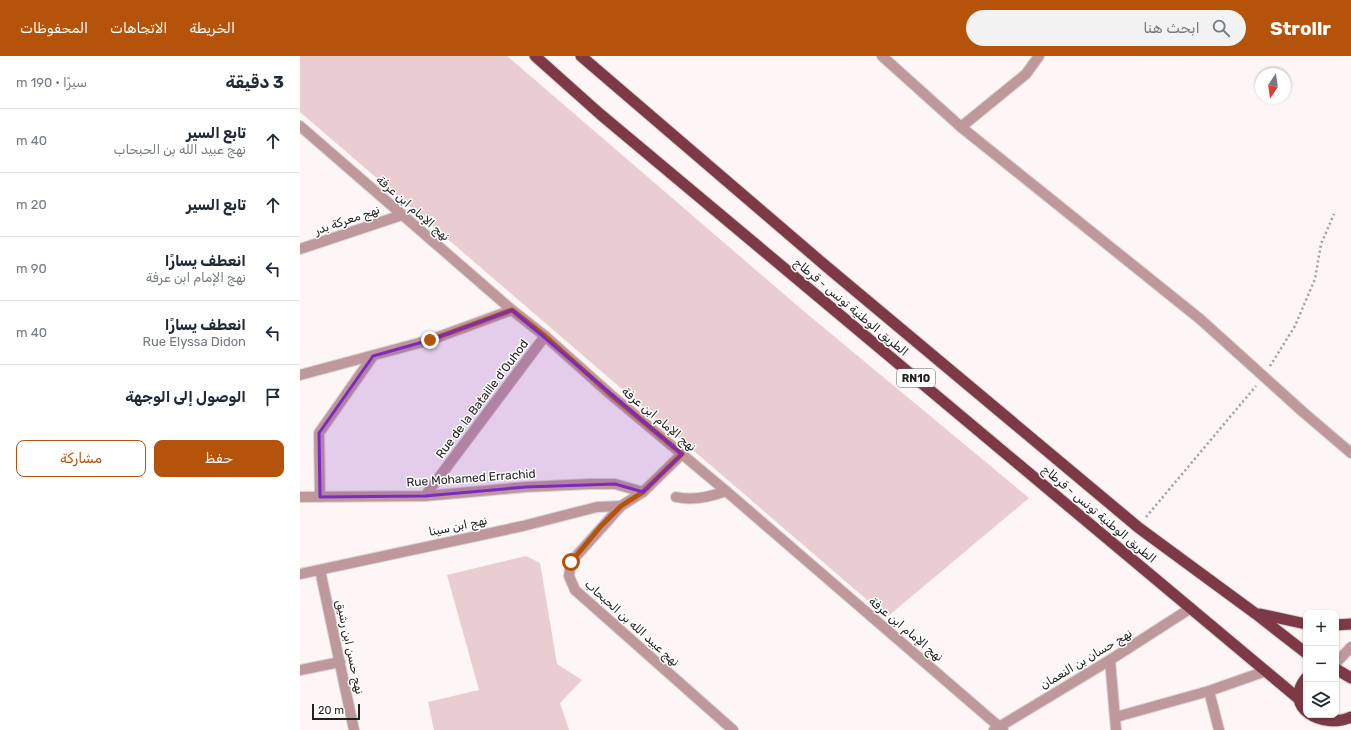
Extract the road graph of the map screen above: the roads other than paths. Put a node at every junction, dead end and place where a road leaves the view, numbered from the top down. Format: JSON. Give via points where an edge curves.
{"nodes":[{"id":1,"x":535,"y":56,"type":"edge"},
{"id":2,"x":581,"y":56,"type":"edge"},
{"id":3,"x":882,"y":56,"type":"edge"},
{"id":4,"x":1039,"y":56,"type":"edge"},
{"id":5,"x":300,"y":126,"type":"edge"},
{"id":6,"x":961,"y":127,"type":"junction"},
{"id":7,"x":402,"y":215,"type":"junction"},
{"id":8,"x":300,"y":249,"type":"edge"},
{"id":9,"x":512,"y":310,"type":"junction"},
{"id":10,"x":545,"y":336,"type":"junction"},
{"id":11,"x":373,"y":356,"type":"junction"},
{"id":12,"x":300,"y":375,"type":"edge"},
{"id":13,"x":1351,"y":452,"type":"edge"},
{"id":14,"x":682,"y":454,"type":"junction"},
{"id":15,"x":726,"y":491,"type":"junction"},
{"id":16,"x":643,"y":492,"type":"junction"},
{"id":17,"x":425,"y":496,"type":"junction"},
{"id":18,"x":300,"y":497,"type":"edge"},
{"id":19,"x":320,"y":497,"type":"junction"},
{"id":20,"x":676,"y":497,"type":"dead end"},
{"id":21,"x":621,"y":506,"type":"junction"},
{"id":22,"x":320,"y":570,"type":"junction"},
{"id":23,"x":300,"y":574,"type":"edge"},
{"id":24,"x":1191,"y":608,"type":"junction"},
{"id":25,"x":1256,"y":614,"type":"junction"},
{"id":26,"x":1303,"y":623,"type":"edge"},
{"id":27,"x":1351,"y":624,"type":"edge"},
{"id":28,"x":1339,"y":625,"type":"edge"},
{"id":29,"x":1351,"y":647,"type":"edge"},
{"id":30,"x":1303,"y":651,"type":"edge"},
{"id":31,"x":1110,"y":660,"type":"junction"},
{"id":32,"x":1339,"y":660,"type":"edge"},
{"id":33,"x":340,"y":662,"type":"junction"},
{"id":34,"x":300,"y":670,"type":"edge"},
{"id":35,"x":1266,"y":671,"type":"junction"},
{"id":36,"x":1339,"y":671,"type":"edge"},
{"id":37,"x":1351,"y":678,"type":"edge"},
{"id":38,"x":1304,"y":682,"type":"edge"},
{"id":39,"x":1209,"y":691,"type":"junction"},
{"id":40,"x":1299,"y":699,"type":"junction"},
{"id":41,"x":1116,"y":717,"type":"junction"},
{"id":42,"x":1351,"y":717,"type":"edge"},
{"id":43,"x":1332,"y":728,"type":"edge"},
{"id":44,"x":999,"y":729,"type":"edge"},
{"id":45,"x":354,"y":730,"type":"edge"},
{"id":46,"x":733,"y":730,"type":"edge"},
{"id":47,"x":1116,"y":730,"type":"edge"},
{"id":48,"x":1219,"y":730,"type":"edge"}],
"edges":[{"from":1,"to":24,"type":"highway","name":"الطريق الوطنية تونس - قرطاج","number":"RN10","via":[[600,114]]},
{"from":2,"to":25,"type":"highway","name":"الطريق الوطنية تونس - قرطاج","number":"RN10","via":[[821,262],[1121,513]]},
{"from":3,"to":6,"type":"street"},
{"from":4,"to":6,"type":"street","via":[[1026,74]]},
{"from":5,"to":7,"type":"street","name":"نهج الإمام ابن عرفة"},
{"from":6,"to":13,"type":"street","via":[[1200,319]]},
{"from":7,"to":8,"type":"street","name":"نهج معركة بدر"},
{"from":7,"to":9,"type":"street","name":"نهج الإمام ابن عرفة"},
{"from":9,"to":10,"type":"street","name":"نهج الإمام ابن عرفة"},
{"from":9,"to":11,"type":"street","via":[[430,340]]},
{"from":10,"to":14,"type":"street","name":"نهج الإمام ابن عرفة"},
{"from":10,"to":17,"type":"street","name":"Rue de la Bataille d'Ouhod"},
{"from":11,"to":12,"type":"street"},
{"from":11,"to":19,"type":"street","via":[[319,433]]},
{"from":14,"to":15,"type":"street","name":"نهج الإمام ابن عرفة"},
{"from":14,"to":16,"type":"street","name":"نهج عبيد الله بن الحبحاب"},
{"from":15,"to":20,"type":"street","via":[[694,499]]},
{"from":15,"to":44,"type":"street","name":"نهج الإمام ابن عرفة"},
{"from":16,"to":17,"type":"street","name":"Rue Mohamed Errachid","via":[[615,484],[590,484]]},
{"from":16,"to":21,"type":"street","name":"نهج عبيد الله بن الحبحاب"},
{"from":17,"to":19,"type":"street","name":"Rue Mohamed Errachid"},
{"from":18,"to":19,"type":"street","name":"Rue Mohamed Errachid"},
{"from":21,"to":22,"type":"street","name":"نهج ابن سينا","via":[[597,507],[523,526]]},
{"from":21,"to":46,"type":"street","name":"نهج عبيد الله بن الحبحاب","via":[[571,562],[569,576],[575,590]]},
{"from":22,"to":23,"type":"street","name":"نهج ابن سينا"},
{"from":22,"to":33,"type":"street","name":"نهج حسن ابن رشيق"},
{"from":24,"to":31,"type":"street","name":"نهج حسان بن النعمان"},
{"from":24,"to":35,"type":"highway","name":"الطريق الوطنية تونس - قرطاج","number":"RN10"},
{"from":25,"to":26,"type":"highway"},
{"from":25,"to":30,"type":"highway","name":"الطريق الوطنية تونس - قرطاج","number":"RN10"},
{"from":27,"to":28,"type":"highway"},
{"from":29,"to":32,"type":"street"},
{"from":31,"to":41,"type":"street"},
{"from":31,"to":44,"type":"street","name":"نهج حسان بن النعمان"},
{"from":33,"to":34,"type":"street"},
{"from":33,"to":45,"type":"street","name":"نهج حسن ابن رشيق"},
{"from":35,"to":39,"type":"street"},
{"from":35,"to":40,"type":"highway","name":"الطريق الوطنية تونس - قرطاج","number":"RN10"},
{"from":36,"to":37,"type":"highway"},
{"from":38,"to":40,"type":"highway"},
{"from":39,"to":41,"type":"street"},
{"from":39,"to":48,"type":"street"},
{"from":40,"to":43,"type":"highway","number":"RN10","via":[[1305,716],[1312,722]]},
{"from":41,"to":47,"type":"street"},
{"from":42,"to":43,"type":"highway","number":"RN10"}]}
